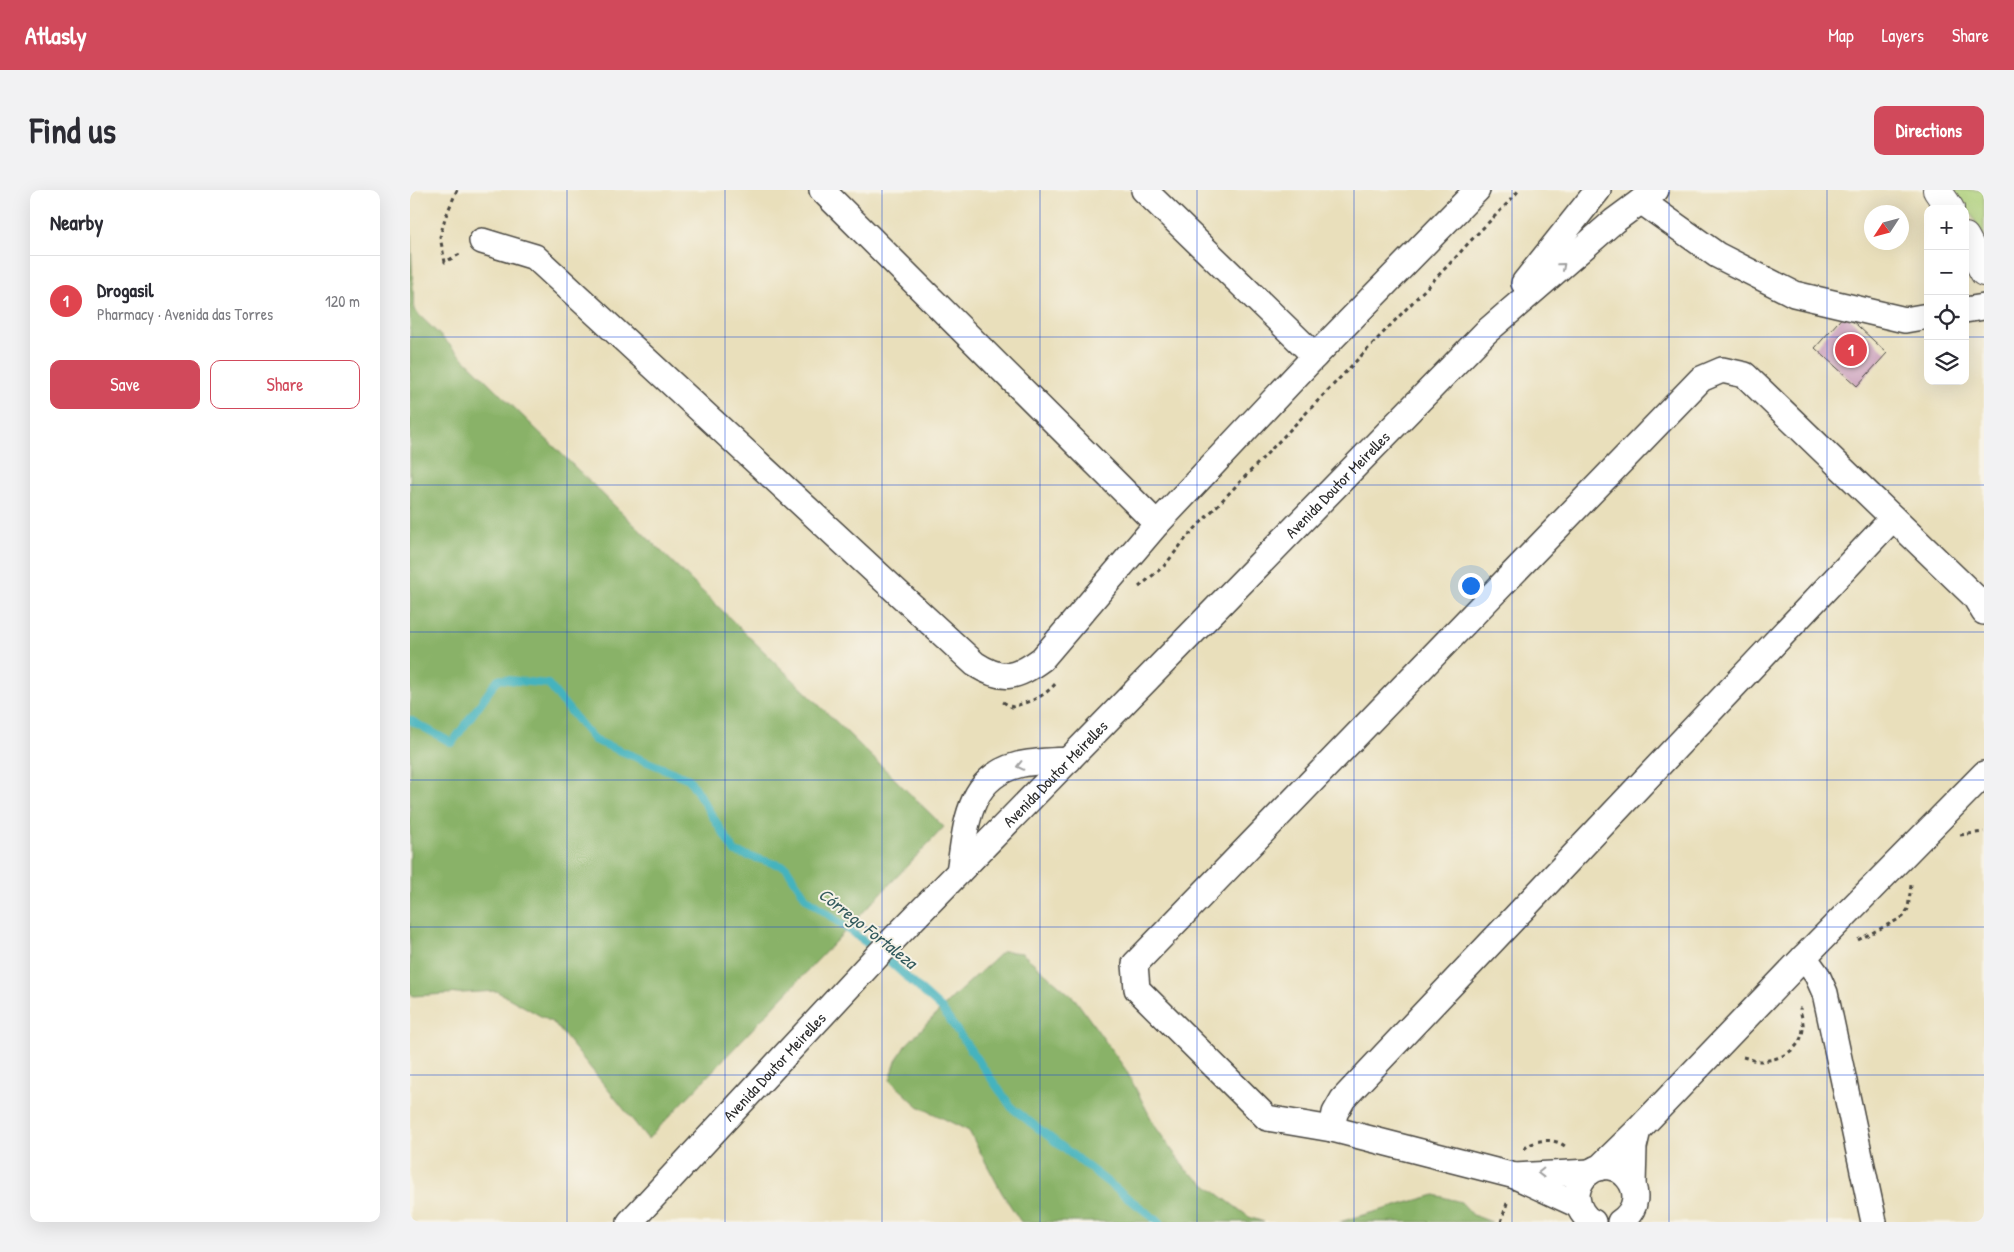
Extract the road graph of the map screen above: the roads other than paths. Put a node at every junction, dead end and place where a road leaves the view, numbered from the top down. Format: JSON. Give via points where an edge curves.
{"nodes":[{"id":1,"x":822,"y":190,"type":"edge"},
{"id":2,"x":1144,"y":190,"type":"edge"},
{"id":3,"x":1477,"y":190,"type":"edge"},
{"id":4,"x":1598,"y":190,"type":"edge"},
{"id":5,"x":1920,"y":190,"type":"edge"},
{"id":6,"x":1937,"y":190,"type":"edge"},
{"id":7,"x":1648,"y":195,"type":"edge"},
{"id":8,"x":1944,"y":205,"type":"edge"},
{"id":9,"x":1947,"y":205,"type":"edge"},
{"id":10,"x":482,"y":240,"type":"road end"},
{"id":11,"x":1969,"y":244,"type":"edge"},
{"id":12,"x":1984,"y":272,"type":"edge"},
{"id":13,"x":1984,"y":307,"type":"edge"},
{"id":14,"x":1969,"y":309,"type":"edge"},
{"id":15,"x":1924,"y":317,"type":"edge"},
{"id":16,"x":1486,"y":332,"type":"junction"},
{"id":17,"x":1315,"y":356,"type":"junction"},
{"id":18,"x":1893,"y":518,"type":"junction"},
{"id":19,"x":1157,"y":524,"type":"junction"},
{"id":20,"x":1984,"y":612,"type":"edge"},
{"id":21,"x":1069,"y":760,"type":"junction"},
{"id":22,"x":1984,"y":774,"type":"edge"},
{"id":23,"x":959,"y":872,"type":"junction"},
{"id":24,"x":1804,"y":957,"type":"junction"},
{"id":25,"x":1332,"y":1128,"type":"junction"},
{"id":26,"x":1638,"y":1130,"type":"junction"},
{"id":27,"x":1594,"y":1170,"type":"junction"},
{"id":28,"x":1515,"y":1176,"type":"junction"},
{"id":29,"x":1634,"y":1188,"type":"junction"},
{"id":30,"x":1586,"y":1214,"type":"edge"},
{"id":31,"x":630,"y":1222,"type":"edge"},
{"id":32,"x":1620,"y":1222,"type":"edge"},
{"id":33,"x":1643,"y":1222,"type":"edge"},
{"id":34,"x":1874,"y":1222,"type":"edge"}],
"edges":[{"from":1,"to":19,"type":"street"},
{"from":2,"to":17,"type":"street"},
{"from":3,"to":17,"type":"street"},
{"from":4,"to":16,"type":"street","name":"Avenida Doutor Meirelles"},
{"from":5,"to":8,"type":"street"},
{"from":6,"to":9,"type":"main road"},
{"from":7,"to":15,"type":"street","via":[[1717,255],[1794,294],[1905,320]]},
{"from":16,"to":7,"type":"street","name":"Avenida Doutor Meirelles","one_way":true,"via":[[1614,220]]},
{"from":10,"to":19,"type":"street","via":[[535,257],[975,664],[991,674],[1011,676],[1026,671],[1042,659]]},
{"from":11,"to":12,"type":"main road"},
{"from":13,"to":14,"type":"street"},
{"from":16,"to":21,"type":"street","name":"Avenida Doutor Meirelles"},
{"from":17,"to":19,"type":"street"},
{"from":18,"to":20,"type":"street","via":[[1975,597]]},
{"from":18,"to":25,"type":"street","via":[[1343,1099],[1335,1113]]},
{"from":18,"to":25,"type":"street","via":[[1745,375],[1722,370],[1701,379],[1135,964],[1137,989],[1267,1118]]},
{"from":21,"to":23,"type":"street","name":"Avenida Doutor Meirelles"},
{"from":21,"to":23,"type":"street","one_way":true,"via":[[1018,765],[996,775],[978,792],[968,812]]},
{"from":22,"to":24,"type":"street"},
{"from":23,"to":31,"type":"street","name":"Avenida Doutor Meirelles"},
{"from":24,"to":26,"type":"street"},
{"from":24,"to":34,"type":"street","via":[[1825,993]]},
{"from":25,"to":28,"type":"street"},
{"from":26,"to":27,"type":"street"},
{"from":26,"to":29,"type":"street","via":[[1634,1147]]},
{"from":27,"to":28,"type":"street","one_way":true},
{"from":27,"to":29,"type":"street","via":[[1618,1169]]},
{"from":27,"to":30,"type":"street","via":[[1583,1179],[1577,1196]]},
{"from":28,"to":30,"type":"street"},
{"from":29,"to":32,"type":"street","via":[[1632,1210]]},
{"from":29,"to":33,"type":"street"}]}
